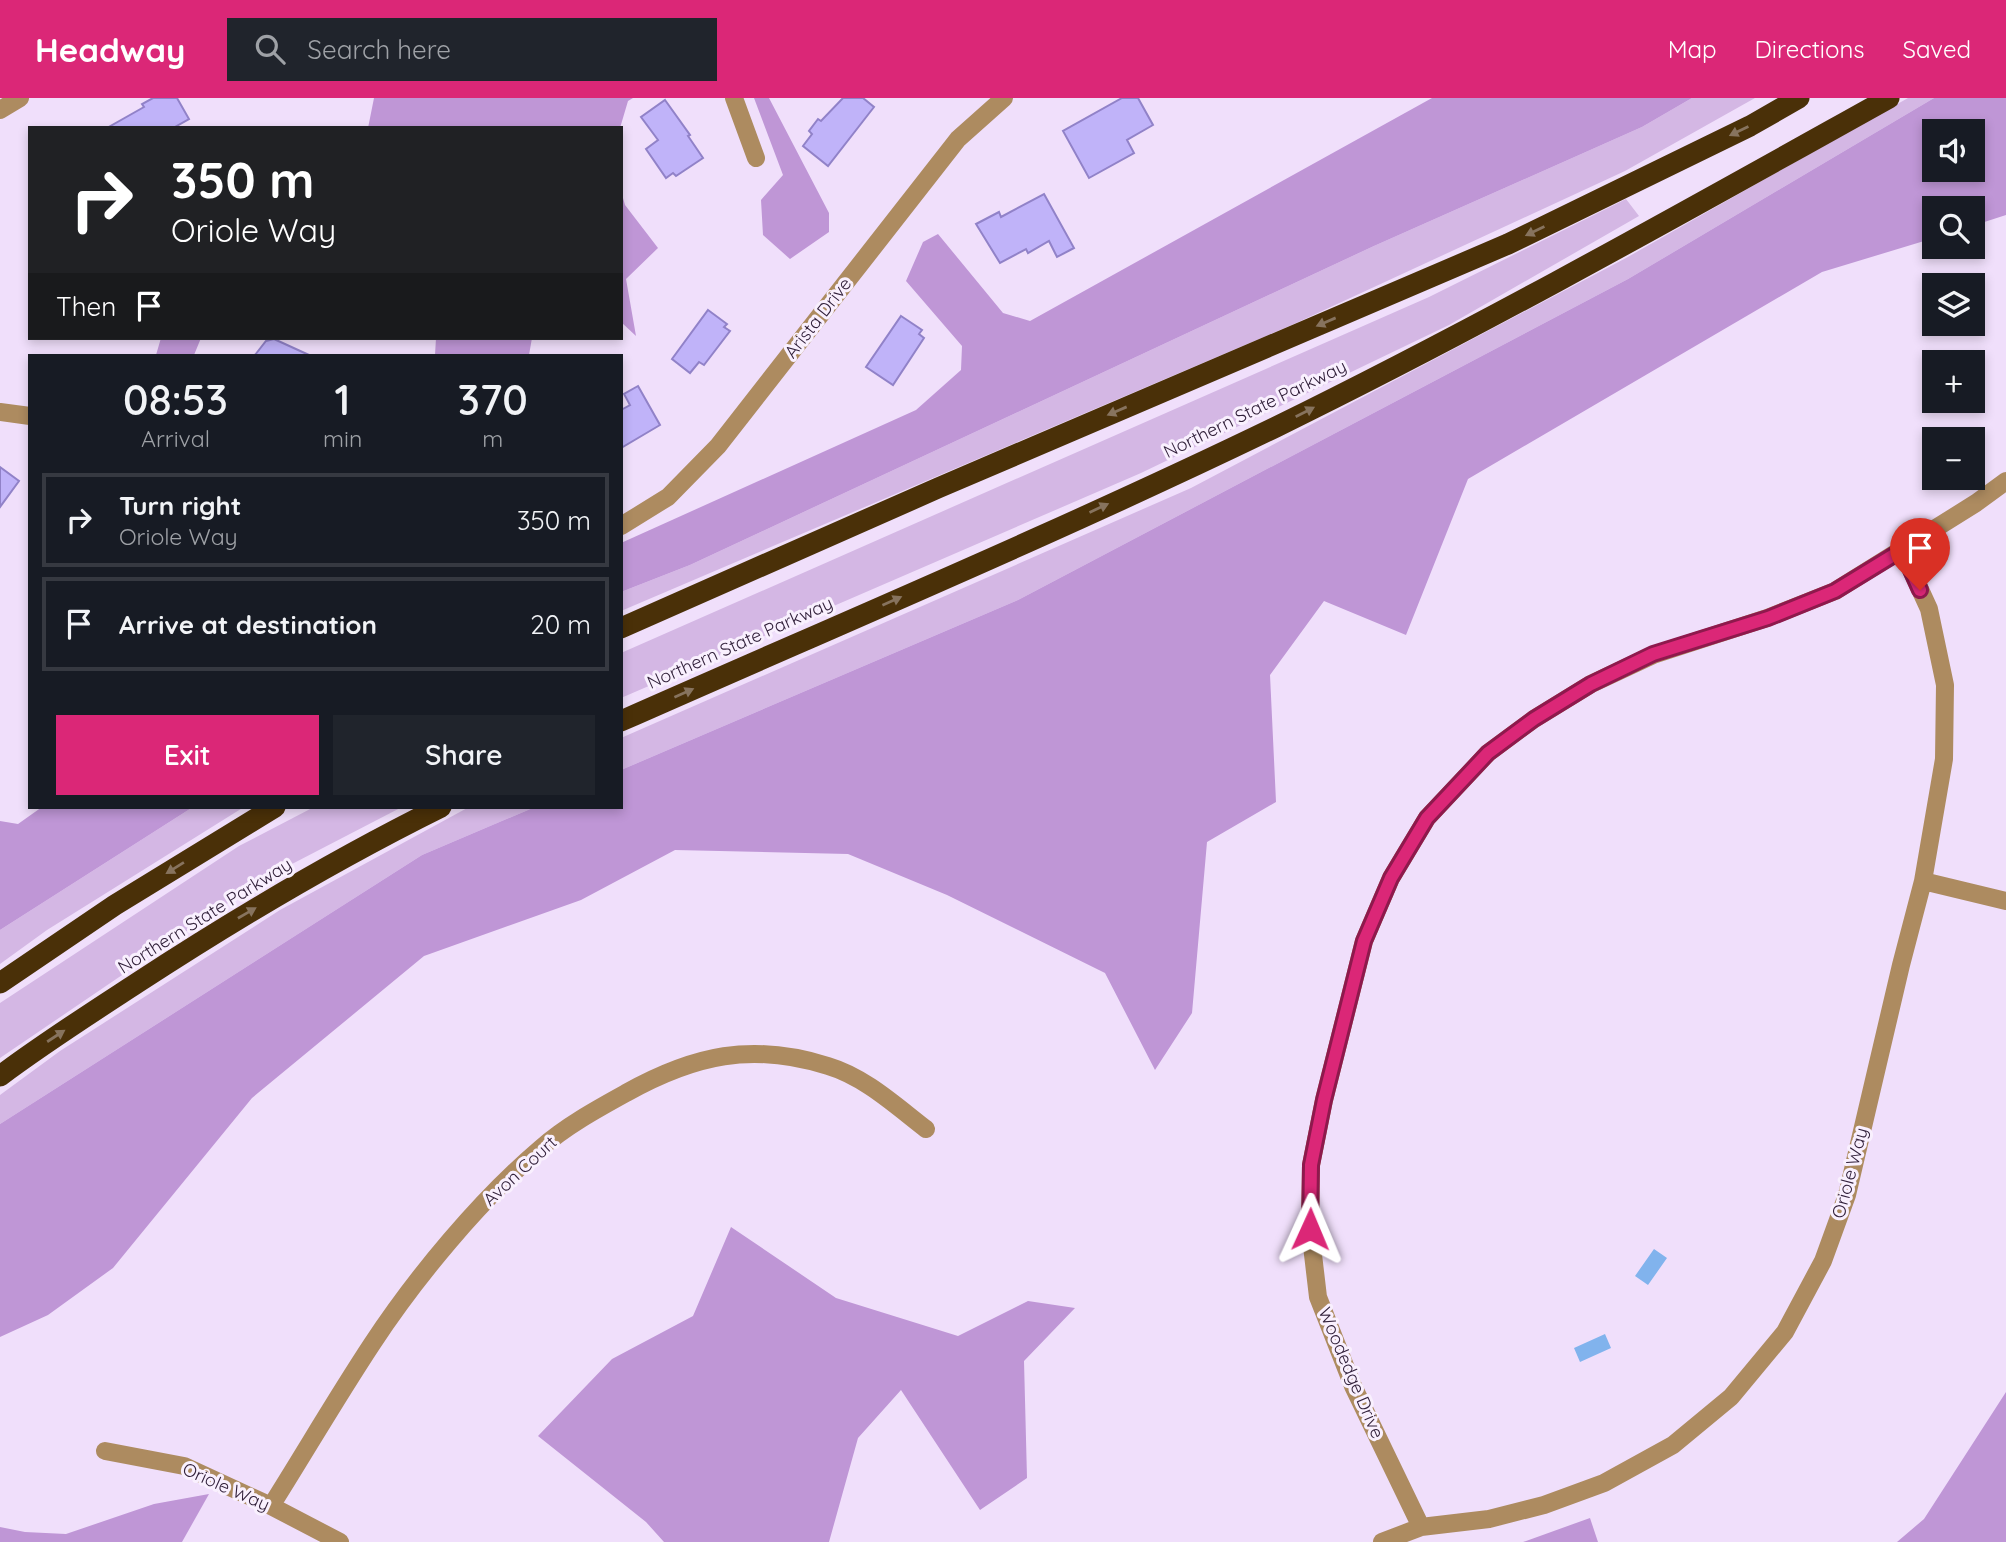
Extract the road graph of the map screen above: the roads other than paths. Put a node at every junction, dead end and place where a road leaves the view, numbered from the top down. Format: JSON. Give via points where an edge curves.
{"nodes":[{"id":1,"x":20,"y":98,"type":"edge"},
{"id":2,"x":734,"y":98,"type":"edge"},
{"id":3,"x":1004,"y":98,"type":"edge"},
{"id":4,"x":1799,"y":98,"type":"edge"},
{"id":5,"x":1889,"y":98,"type":"edge"},
{"id":6,"x":0,"y":110,"type":"edge"},
{"id":7,"x":756,"y":158,"type":"dead end"},
{"id":8,"x":0,"y":412,"type":"edge"},
{"id":9,"x":28,"y":416,"type":"edge"},
{"id":10,"x":2006,"y":481,"type":"edge"},
{"id":11,"x":623,"y":525,"type":"edge"},
{"id":12,"x":1902,"y":550,"type":"junction"},
{"id":13,"x":623,"y":627,"type":"edge"},
{"id":14,"x":623,"y":720,"type":"edge"},
{"id":15,"x":272,"y":809,"type":"edge"},
{"id":16,"x":437,"y":809,"type":"edge"},
{"id":17,"x":1923,"y":881,"type":"junction"},
{"id":18,"x":2006,"y":901,"type":"edge"},
{"id":19,"x":0,"y":983,"type":"edge"},
{"id":20,"x":0,"y":1076,"type":"edge"},
{"id":21,"x":926,"y":1129,"type":"dead end"},
{"id":22,"x":105,"y":1451,"type":"dead end"},
{"id":23,"x":271,"y":1506,"type":"junction"},
{"id":24,"x":1420,"y":1527,"type":"junction"},
{"id":25,"x":340,"y":1542,"type":"edge"},
{"id":26,"x":1382,"y":1542,"type":"edge"}],
"edges":[{"from":1,"to":6,"type":"street"},
{"from":2,"to":7,"type":"street"},
{"from":3,"to":11,"type":"street","name":"Arista Drive","via":[[958,139],[718,446],[668,497]]},
{"from":4,"to":13,"type":"highway","one_way":true,"via":[[1508,244]]},
{"from":14,"to":5,"type":"highway","name":"Northern State Parkway","one_way":true,"via":[[1275,427],[1531,297]]},
{"from":8,"to":9,"type":"street"},
{"from":10,"to":12,"type":"street","name":"Woodedge Drive"},
{"from":12,"to":17,"type":"street","name":"Oriole Way","via":[[1929,609],[1945,685],[1944,759]]},
{"from":12,"to":24,"type":"street","name":"Woodedge Drive","via":[[1835,591],[1768,618],[1653,654],[1534,719],[1488,753],[1427,818],[1391,878],[1364,941],[1324,1100],[1311,1165],[1310,1229],[1318,1297],[1353,1385]]},
{"from":15,"to":19,"type":"highway","one_way":true,"via":[[115,905]]},
{"from":20,"to":16,"type":"highway","name":"Northern State Parkway","one_way":true,"via":[[226,925]]},
{"from":17,"to":18,"type":"street"},
{"from":17,"to":24,"type":"street","name":"Oriole Way","via":[[1847,1195],[1823,1261],[1785,1332],[1731,1397],[1674,1445],[1604,1483],[1500,1516]]},
{"from":21,"to":23,"type":"street","name":"Avon Court","via":[[869,1086],[830,1066],[771,1053],[714,1056],[653,1078],[596,1110],[543,1146],[434,1261],[373,1342]]},
{"from":22,"to":23,"type":"street","name":"Oriole Way","via":[[184,1466]]},
{"from":23,"to":25,"type":"street","name":"Oriole Way"},
{"from":24,"to":26,"type":"street","name":"Oriole Way"}]}
